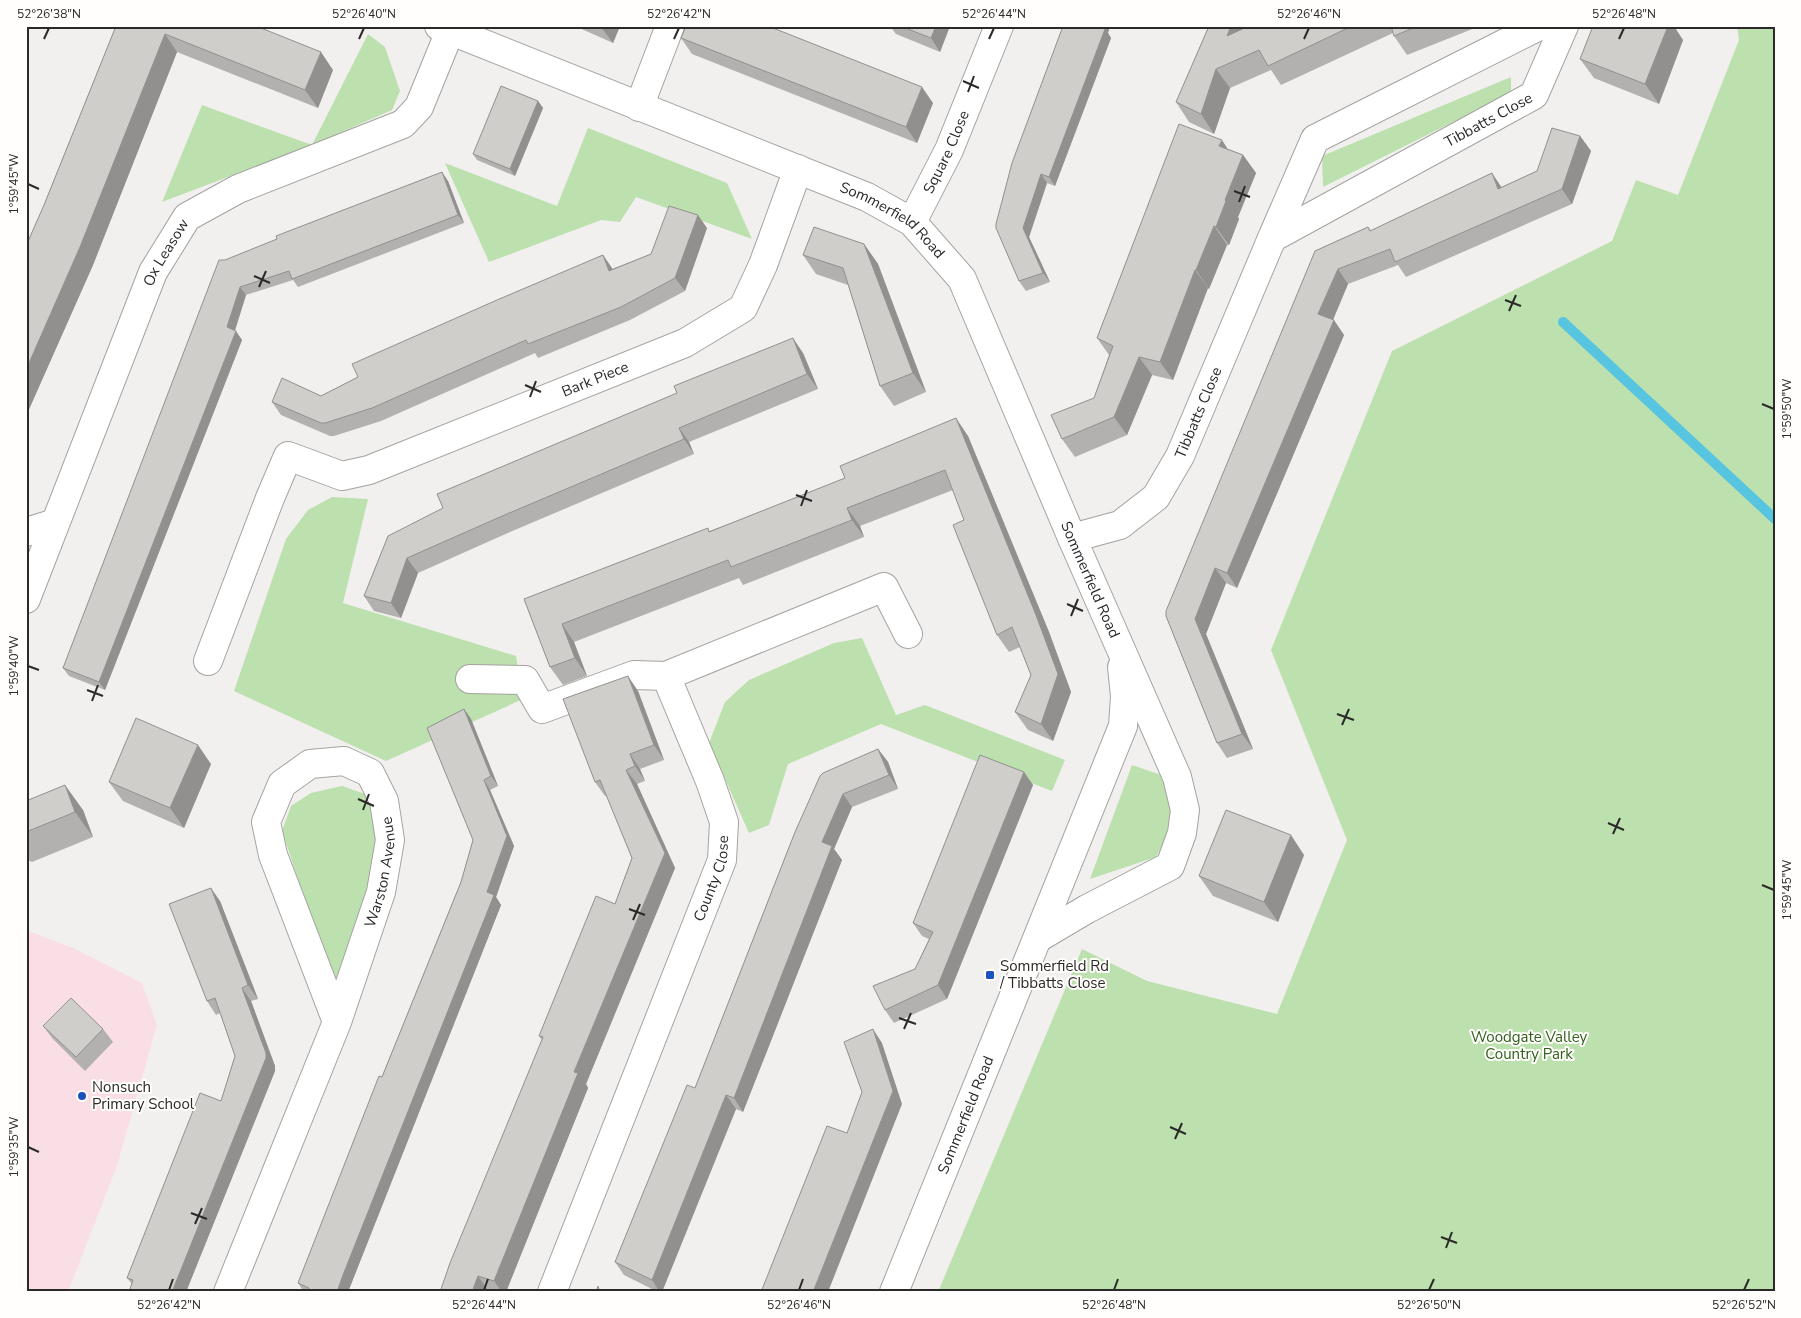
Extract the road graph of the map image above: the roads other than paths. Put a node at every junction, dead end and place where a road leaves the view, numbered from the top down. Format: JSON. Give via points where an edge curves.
{"nodes":[{"id":1,"x":670,"y":26,"type":"edge"},
{"id":2,"x":999,"y":26,"type":"edge"},
{"id":3,"x":1539,"y":26,"type":"edge"},
{"id":4,"x":1564,"y":26,"type":"edge"},
{"id":5,"x":444,"y":28,"type":"edge"},
{"id":6,"x":639,"y":107,"type":"junction"},
{"id":7,"x":798,"y":169,"type":"junction"},
{"id":8,"x":912,"y":222,"type":"junction"},
{"id":9,"x":1272,"y":238,"type":"junction"},
{"id":10,"x":55,"y":523,"type":"junction"},
{"id":11,"x":26,"y":532,"type":"edge"},
{"id":12,"x":1072,"y":538,"type":"junction"},
{"id":13,"x":26,"y":599,"type":"edge"},
{"id":14,"x":908,"y":634,"type":"dead end"},
{"id":15,"x":1121,"y":648,"type":"junction"},
{"id":16,"x":208,"y":661,"type":"dead end"},
{"id":17,"x":666,"y":676,"type":"junction"},
{"id":18,"x":470,"y":679,"type":"dead end"},
{"id":19,"x":1038,"y":938,"type":"junction"},
{"id":20,"x":337,"y":1022,"type":"junction"},
{"id":21,"x":228,"y":1292,"type":"edge"},
{"id":22,"x":552,"y":1292,"type":"edge"},
{"id":23,"x":894,"y":1292,"type":"edge"}],
"edges":[{"from":1,"to":6,"type":"street"},
{"from":2,"to":8,"type":"street","name":"Square Close","via":[[949,150]]},
{"from":3,"to":9,"type":"street","name":"Tibbatts Close","via":[[1315,139]]},
{"from":4,"to":9,"type":"street","name":"Tibbatts Close","via":[[1534,95]]},
{"from":5,"to":6,"type":"street","name":"Sommerfield Road"},
{"from":5,"to":10,"type":"street","name":"Ox Leasow","via":[[419,107],[403,124],[238,189],[187,217],[153,272]]},
{"from":6,"to":7,"type":"street","name":"Sommerfield Road"},
{"from":7,"to":8,"type":"street","name":"Sommerfield Road","via":[[867,197]]},
{"from":7,"to":16,"type":"street","name":"Bark Piece","via":[[763,265],[743,308],[685,343],[369,470],[342,476],[288,456]]},
{"from":8,"to":12,"type":"street","name":"Sommerfield Road","via":[[962,279]]},
{"from":9,"to":12,"type":"street","name":"Tibbatts Close","via":[[1180,456],[1156,497],[1120,525]]},
{"from":10,"to":11,"type":"street"},
{"from":10,"to":13,"type":"street","name":"Ox Leasow"},
{"from":12,"to":15,"type":"street","name":"Sommerfield Road"},
{"from":14,"to":17,"type":"street","via":[[884,587]]},
{"from":15,"to":19,"type":"street","name":"Sommerfield Road","via":[[1125,696],[1123,726]]},
{"from":15,"to":19,"type":"street","name":"Sommerfield Road","via":[[1177,777],[1185,810],[1182,833],[1170,866]]},
{"from":17,"to":18,"type":"street","via":[[634,675],[542,709],[525,680]]},
{"from":17,"to":22,"type":"street","name":"County Close","via":[[724,822],[722,860]]},
{"from":19,"to":23,"type":"street","name":"Sommerfield Road"},
{"from":20,"to":20,"type":"street","name":"Warston Avenue","via":[[273,854],[266,822],[282,784],[310,764],[344,761],[370,773],[384,801],[390,840],[381,892]]},
{"from":20,"to":21,"type":"street","name":"Warston Avenue"}]}
